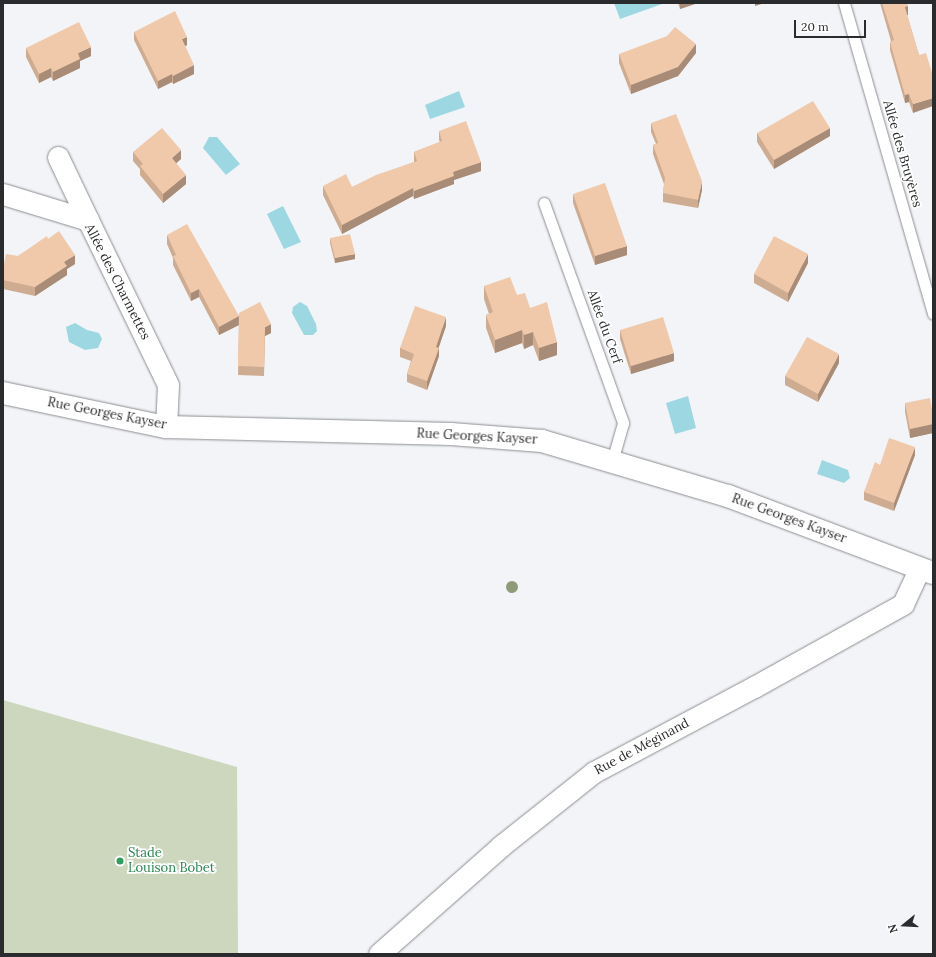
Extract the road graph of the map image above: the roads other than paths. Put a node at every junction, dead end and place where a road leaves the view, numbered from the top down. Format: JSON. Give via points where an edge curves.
{"nodes":[{"id":1,"x":844,"y":3,"type":"edge"},
{"id":2,"x":58,"y":156,"type":"dead end"},
{"id":3,"x":3,"y":194,"type":"edge"},
{"id":4,"x":544,"y":203,"type":"dead end"},
{"id":5,"x":88,"y":220,"type":"junction"},
{"id":6,"x":933,"y":313,"type":"edge"},
{"id":7,"x":3,"y":393,"type":"edge"},
{"id":8,"x":166,"y":427,"type":"junction"},
{"id":9,"x":612,"y":461,"type":"junction"},
{"id":10,"x":926,"y":571,"type":"edge"},
{"id":11,"x":379,"y":954,"type":"edge"}],
"edges":[{"from":1,"to":6,"type":"lane","name":"Allée des Bruyères"},
{"from":2,"to":5,"type":"street"},
{"from":3,"to":5,"type":"street","name":"Allée des Charmettes"},
{"from":4,"to":9,"type":"lane","name":"Allée du Cerf","via":[[624,423]]},
{"from":5,"to":8,"type":"street","name":"Allée des Charmettes","via":[[168,385]]},
{"from":7,"to":8,"type":"street","name":"Rue Georges Kayser"},
{"from":8,"to":9,"type":"street","name":"Rue Georges Kayser","via":[[443,434],[542,440]]},
{"from":9,"to":10,"type":"street","name":"Rue Georges Kayser","via":[[728,496],[879,551]]},
{"from":10,"to":11,"type":"street","name":"Rue de Méginand","via":[[903,604],[594,772],[501,846]]}]}
